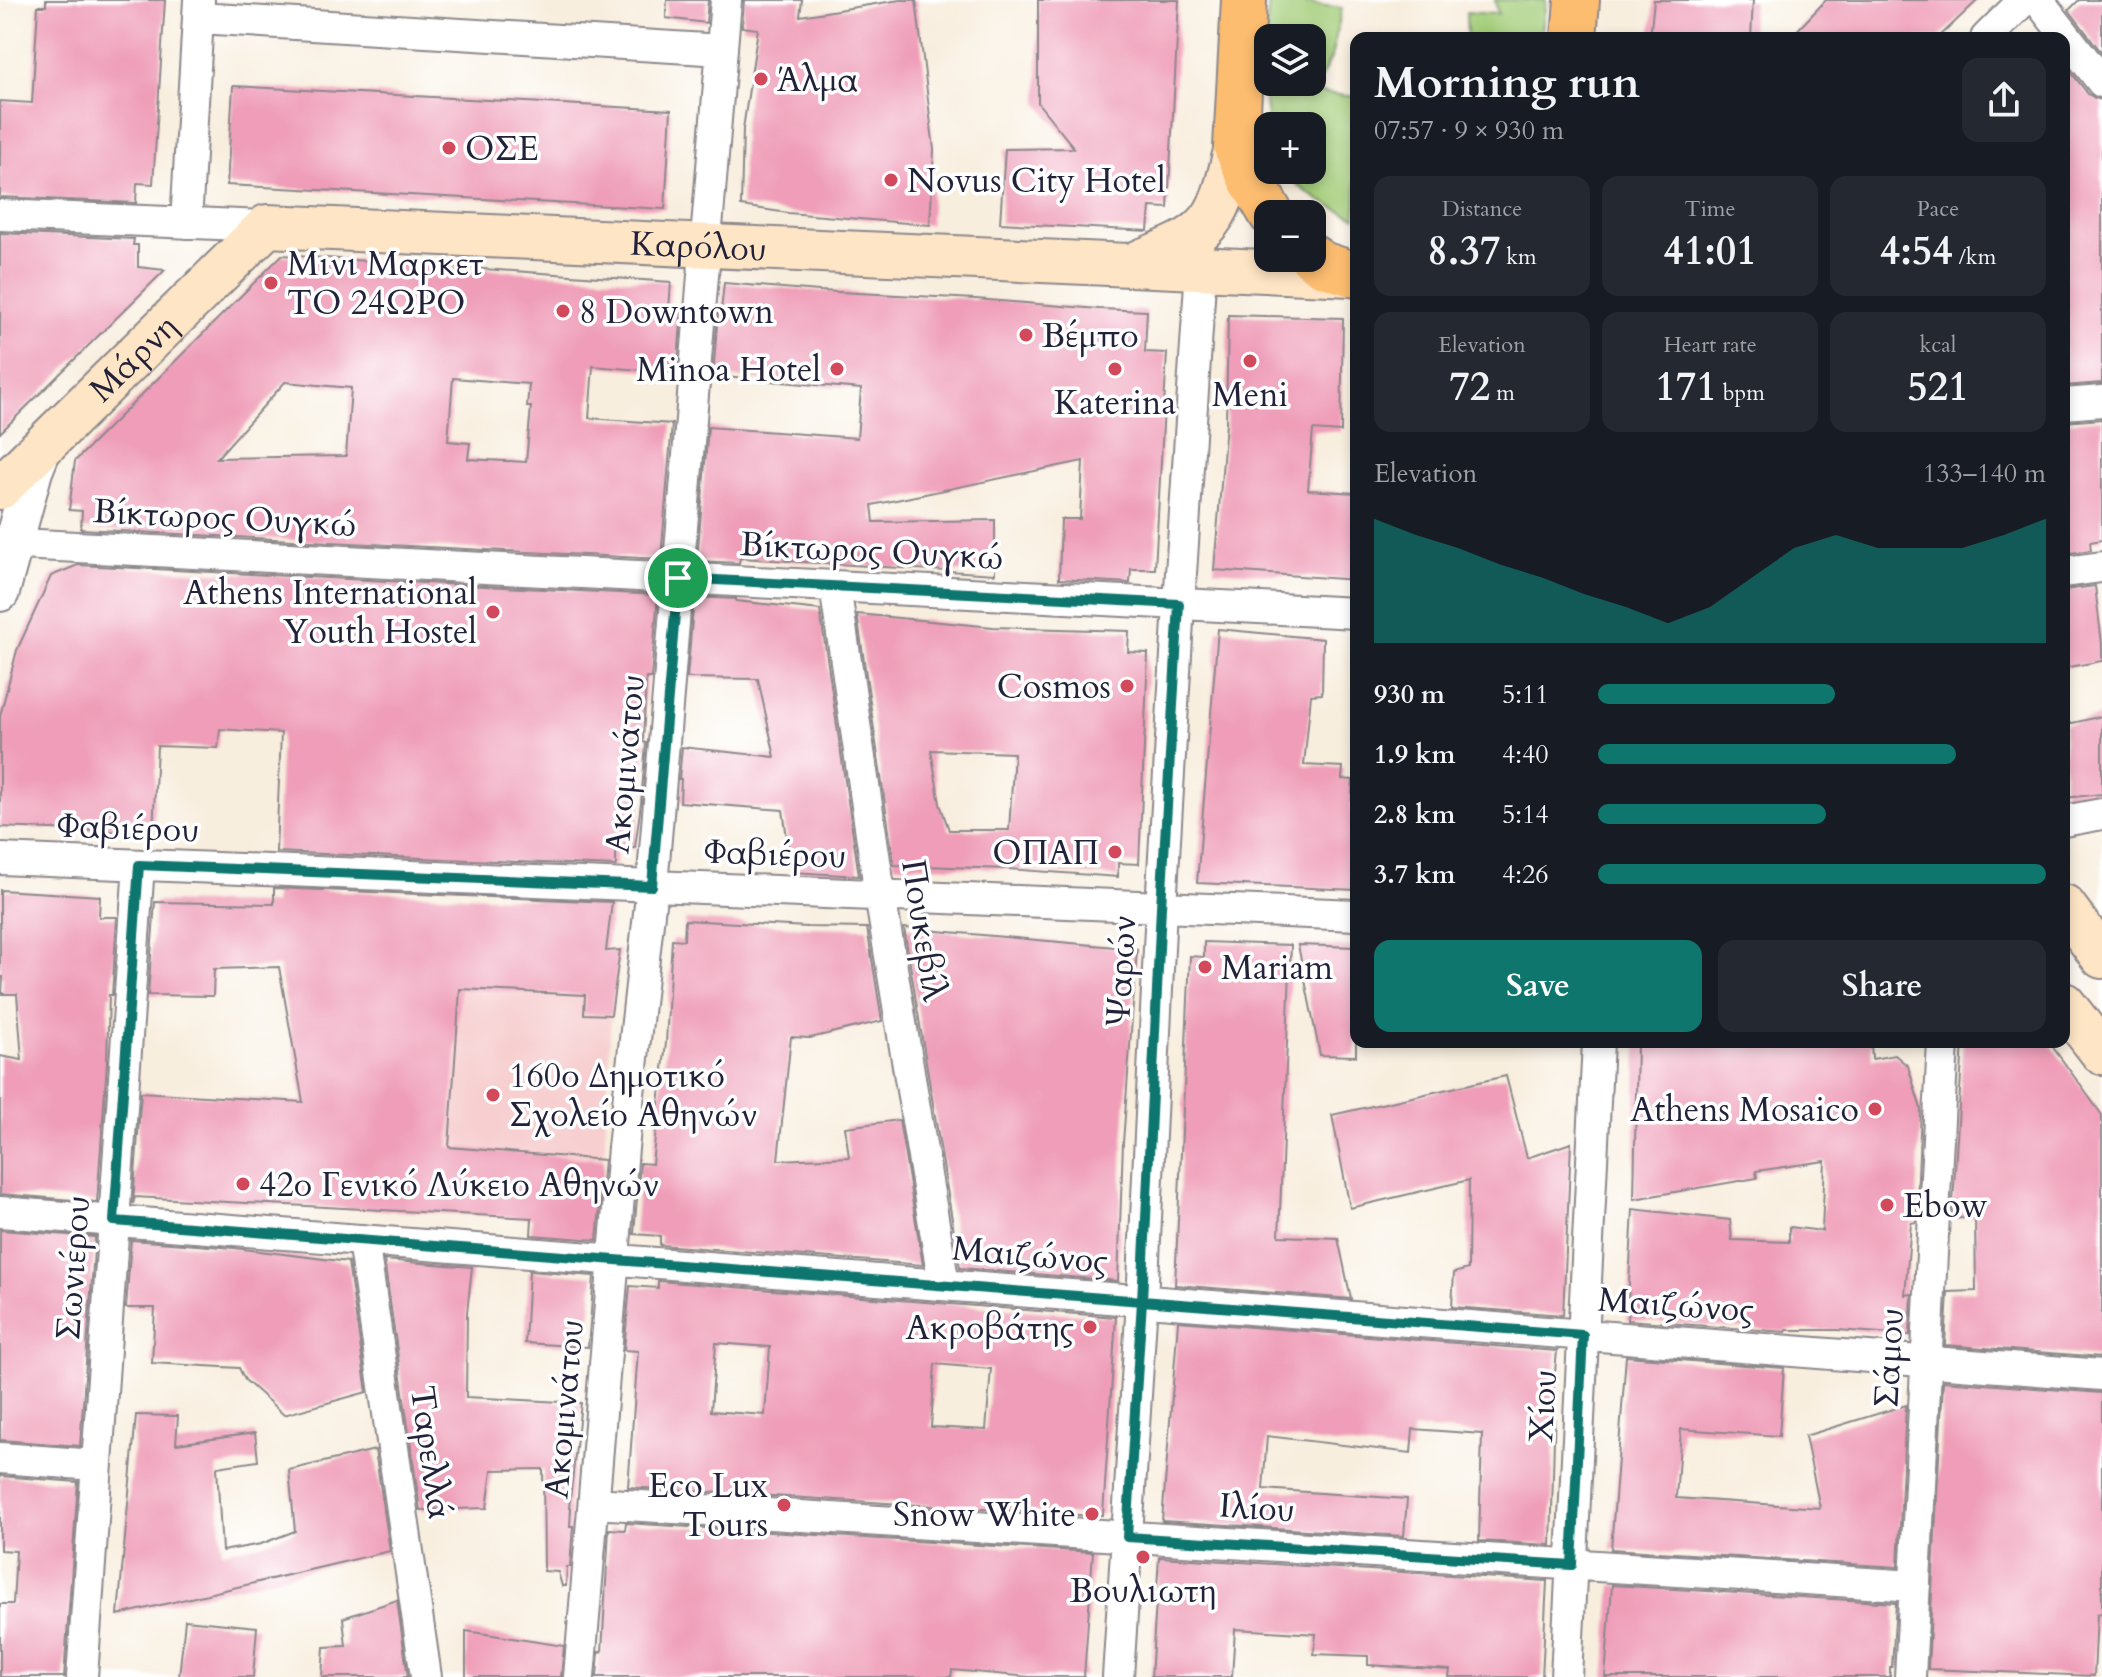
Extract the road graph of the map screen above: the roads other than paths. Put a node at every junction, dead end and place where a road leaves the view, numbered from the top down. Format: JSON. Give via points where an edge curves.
{"nodes":[{"id":1,"x":726,"y":0,"type":"edge"},
{"id":2,"x":1244,"y":0,"type":"edge"},
{"id":3,"x":1577,"y":0,"type":"edge"},
{"id":4,"x":2024,"y":0,"type":"edge"},
{"id":5,"x":2038,"y":0,"type":"edge"},
{"id":6,"x":199,"y":9,"type":"edge"},
{"id":7,"x":1574,"y":32,"type":"edge"},
{"id":8,"x":1992,"y":32,"type":"edge"},
{"id":9,"x":2063,"y":32,"type":"edge"},
{"id":10,"x":2070,"y":41,"type":"edge"},
{"id":11,"x":722,"y":50,"type":"junction"},
{"id":12,"x":2102,"y":82,"type":"edge"},
{"id":13,"x":1236,"y":147,"type":"junction"},
{"id":14,"x":1263,"y":200,"type":"edge"},
{"id":15,"x":0,"y":215,"type":"edge"},
{"id":16,"x":186,"y":223,"type":"junction"},
{"id":17,"x":267,"y":226,"type":"junction"},
{"id":18,"x":706,"y":246,"type":"junction"},
{"id":19,"x":1129,"y":265,"type":"junction"},
{"id":20,"x":1326,"y":265,"type":"edge"},
{"id":21,"x":1201,"y":268,"type":"junction"},
{"id":22,"x":1350,"y":274,"type":"edge"},
{"id":23,"x":1350,"y":275,"type":"edge"},
{"id":24,"x":2102,"y":401,"type":"edge"},
{"id":25,"x":2070,"y":404,"type":"edge"},
{"id":26,"x":43,"y":446,"type":"junction"},
{"id":27,"x":0,"y":488,"type":"edge"},
{"id":28,"x":7,"y":544,"type":"edge"},
{"id":29,"x":2102,"y":567,"type":"edge"},
{"id":30,"x":2070,"y":571,"type":"edge"},
{"id":31,"x":678,"y":578,"type":"junction"},
{"id":32,"x":835,"y":586,"type":"junction"},
{"id":33,"x":0,"y":592,"type":"edge"},
{"id":34,"x":1179,"y":604,"type":"junction"},
{"id":35,"x":1350,"y":613,"type":"edge"},
{"id":36,"x":2102,"y":814,"type":"edge"},
{"id":37,"x":2070,"y":820,"type":"edge"},
{"id":38,"x":0,"y":859,"type":"edge"},
{"id":39,"x":139,"y":865,"type":"junction"},
{"id":40,"x":652,"y":886,"type":"junction"},
{"id":41,"x":880,"y":895,"type":"junction"},
{"id":42,"x":1161,"y":907,"type":"junction"},
{"id":43,"x":2070,"y":914,"type":"edge"},
{"id":44,"x":1350,"y":915,"type":"edge"},
{"id":45,"x":2102,"y":957,"type":"edge"},
{"id":46,"x":2070,"y":1012,"type":"edge"},
{"id":47,"x":1598,"y":1048,"type":"edge"},
{"id":48,"x":1943,"y":1048,"type":"edge"},
{"id":49,"x":2102,"y":1053,"type":"edge"},
{"id":50,"x":0,"y":1212,"type":"edge"},
{"id":51,"x":114,"y":1221,"type":"junction"},
{"id":52,"x":363,"y":1240,"type":"junction"},
{"id":53,"x":613,"y":1260,"type":"junction"},
{"id":54,"x":944,"y":1285,"type":"junction"},
{"id":55,"x":1142,"y":1301,"type":"junction"},
{"id":56,"x":1583,"y":1335,"type":"junction"},
{"id":57,"x":1926,"y":1362,"type":"junction"},
{"id":58,"x":2102,"y":1375,"type":"edge"},
{"id":59,"x":0,"y":1458,"type":"edge"},
{"id":60,"x":96,"y":1465,"type":"junction"},
{"id":61,"x":594,"y":1503,"type":"junction"},
{"id":62,"x":1127,"y":1537,"type":"junction"},
{"id":63,"x":1572,"y":1565,"type":"junction"},
{"id":64,"x":1915,"y":1586,"type":"junction"},
{"id":65,"x":82,"y":1677,"type":"edge"},
{"id":66,"x":426,"y":1677,"type":"edge"},
{"id":67,"x":579,"y":1677,"type":"edge"},
{"id":68,"x":1118,"y":1677,"type":"edge"},
{"id":69,"x":1566,"y":1677,"type":"edge"},
{"id":70,"x":1910,"y":1677,"type":"edge"}],
"edges":[{"from":1,"to":11,"type":"street","name":"Ακομινάτου"},
{"from":2,"to":13,"type":"main road"},
{"from":3,"to":7,"type":"main road"},
{"from":4,"to":8,"type":"street"},
{"from":5,"to":9,"type":"street"},
{"from":6,"to":11,"type":"street"},
{"from":6,"to":16,"type":"street"},
{"from":10,"to":12,"type":"street"},
{"from":11,"to":18,"type":"street","name":"Ακομινάτου"},
{"from":13,"to":14,"type":"main road"},
{"from":13,"to":19,"type":"main road","name":"Καρόλου","via":[[1206,226],[1174,247]]},
{"from":15,"to":16,"type":"street"},
{"from":16,"to":17,"type":"street"},
{"from":17,"to":18,"type":"main road","name":"Καρόλου"},
{"from":17,"to":26,"type":"main road","name":"Μάρνη"},
{"from":18,"to":19,"type":"main road","name":"Καρόλου"},
{"from":18,"to":31,"type":"street","name":"Ακομινάτου"},
{"from":19,"to":21,"type":"main road","name":"Καρόλου"},
{"from":20,"to":22,"type":"main road"},
{"from":21,"to":23,"type":"main road","name":"Καρόλου"},
{"from":21,"to":34,"type":"street","name":"Ψαρών"},
{"from":24,"to":25,"type":"street"},
{"from":26,"to":27,"type":"main road","name":"Μάρνη"},
{"from":26,"to":28,"type":"street"},
{"from":28,"to":31,"type":"street","name":"Βίκτωρος Ουγκώ"},
{"from":28,"to":33,"type":"street"},
{"from":29,"to":30,"type":"street"},
{"from":31,"to":32,"type":"street","name":"Βίκτωρος Ουγκώ"},
{"from":31,"to":40,"type":"street","name":"Ακομινάτου"},
{"from":32,"to":34,"type":"street","name":"Βίκτωρος Ουγκώ"},
{"from":32,"to":41,"type":"street","name":"Πουκεβίλ"},
{"from":34,"to":35,"type":"street","name":"Βίκτωρος Ουγκώ"},
{"from":34,"to":42,"type":"street","name":"Ψαρών"},
{"from":36,"to":37,"type":"street"},
{"from":38,"to":39,"type":"street","name":"Φαβιέρου"},
{"from":39,"to":40,"type":"street","name":"Φαβιέρου"},
{"from":39,"to":51,"type":"street","name":"Σωνιέρου"},
{"from":40,"to":41,"type":"street","name":"Φαβιέρου"},
{"from":40,"to":53,"type":"street","name":"Ακομινάτου"},
{"from":41,"to":42,"type":"street","name":"Φαβιέρου"},
{"from":41,"to":54,"type":"street","name":"Πουκεβίλ"},
{"from":42,"to":44,"type":"street","name":"Φαβιέρου"},
{"from":42,"to":55,"type":"street","name":"Ψαρών"},
{"from":43,"to":45,"type":"main road"},
{"from":46,"to":49,"type":"main road"},
{"from":47,"to":56,"type":"street","name":"Χίου"},
{"from":48,"to":57,"type":"street","name":"Σάμου"},
{"from":50,"to":51,"type":"street","name":"Μαιζώνος"},
{"from":51,"to":52,"type":"street","name":"Μαιζώνος"},
{"from":51,"to":60,"type":"street","name":"Σωνιέρου"},
{"from":52,"to":53,"type":"street","name":"Μαιζώνος"},
{"from":52,"to":66,"type":"street","name":"Ταρελλά"},
{"from":53,"to":54,"type":"street","name":"Μαιζώνος"},
{"from":53,"to":61,"type":"street","name":"Ακομινάτου"},
{"from":54,"to":55,"type":"street","name":"Μαιζώνος"},
{"from":55,"to":56,"type":"street","name":"Μαιζώνος"},
{"from":55,"to":62,"type":"street","name":"Ψαρών"},
{"from":56,"to":57,"type":"street","name":"Μαιζώνος"},
{"from":56,"to":63,"type":"street","name":"Χίου"},
{"from":57,"to":58,"type":"street","name":"Μαιζώνος"},
{"from":57,"to":64,"type":"street","name":"Σάμου"},
{"from":59,"to":60,"type":"street"},
{"from":60,"to":65,"type":"street","name":"Σωνιέρου"},
{"from":61,"to":62,"type":"street","name":"Ιλίου"},
{"from":61,"to":67,"type":"street","name":"Ακομινάτου"},
{"from":62,"to":63,"type":"street","name":"Ιλίου"},
{"from":62,"to":68,"type":"street","name":"Ψαρών"},
{"from":63,"to":64,"type":"street","name":"Ιλίου"},
{"from":63,"to":69,"type":"street","name":"Χίου"},
{"from":64,"to":70,"type":"street","name":"Σάμου"}]}
